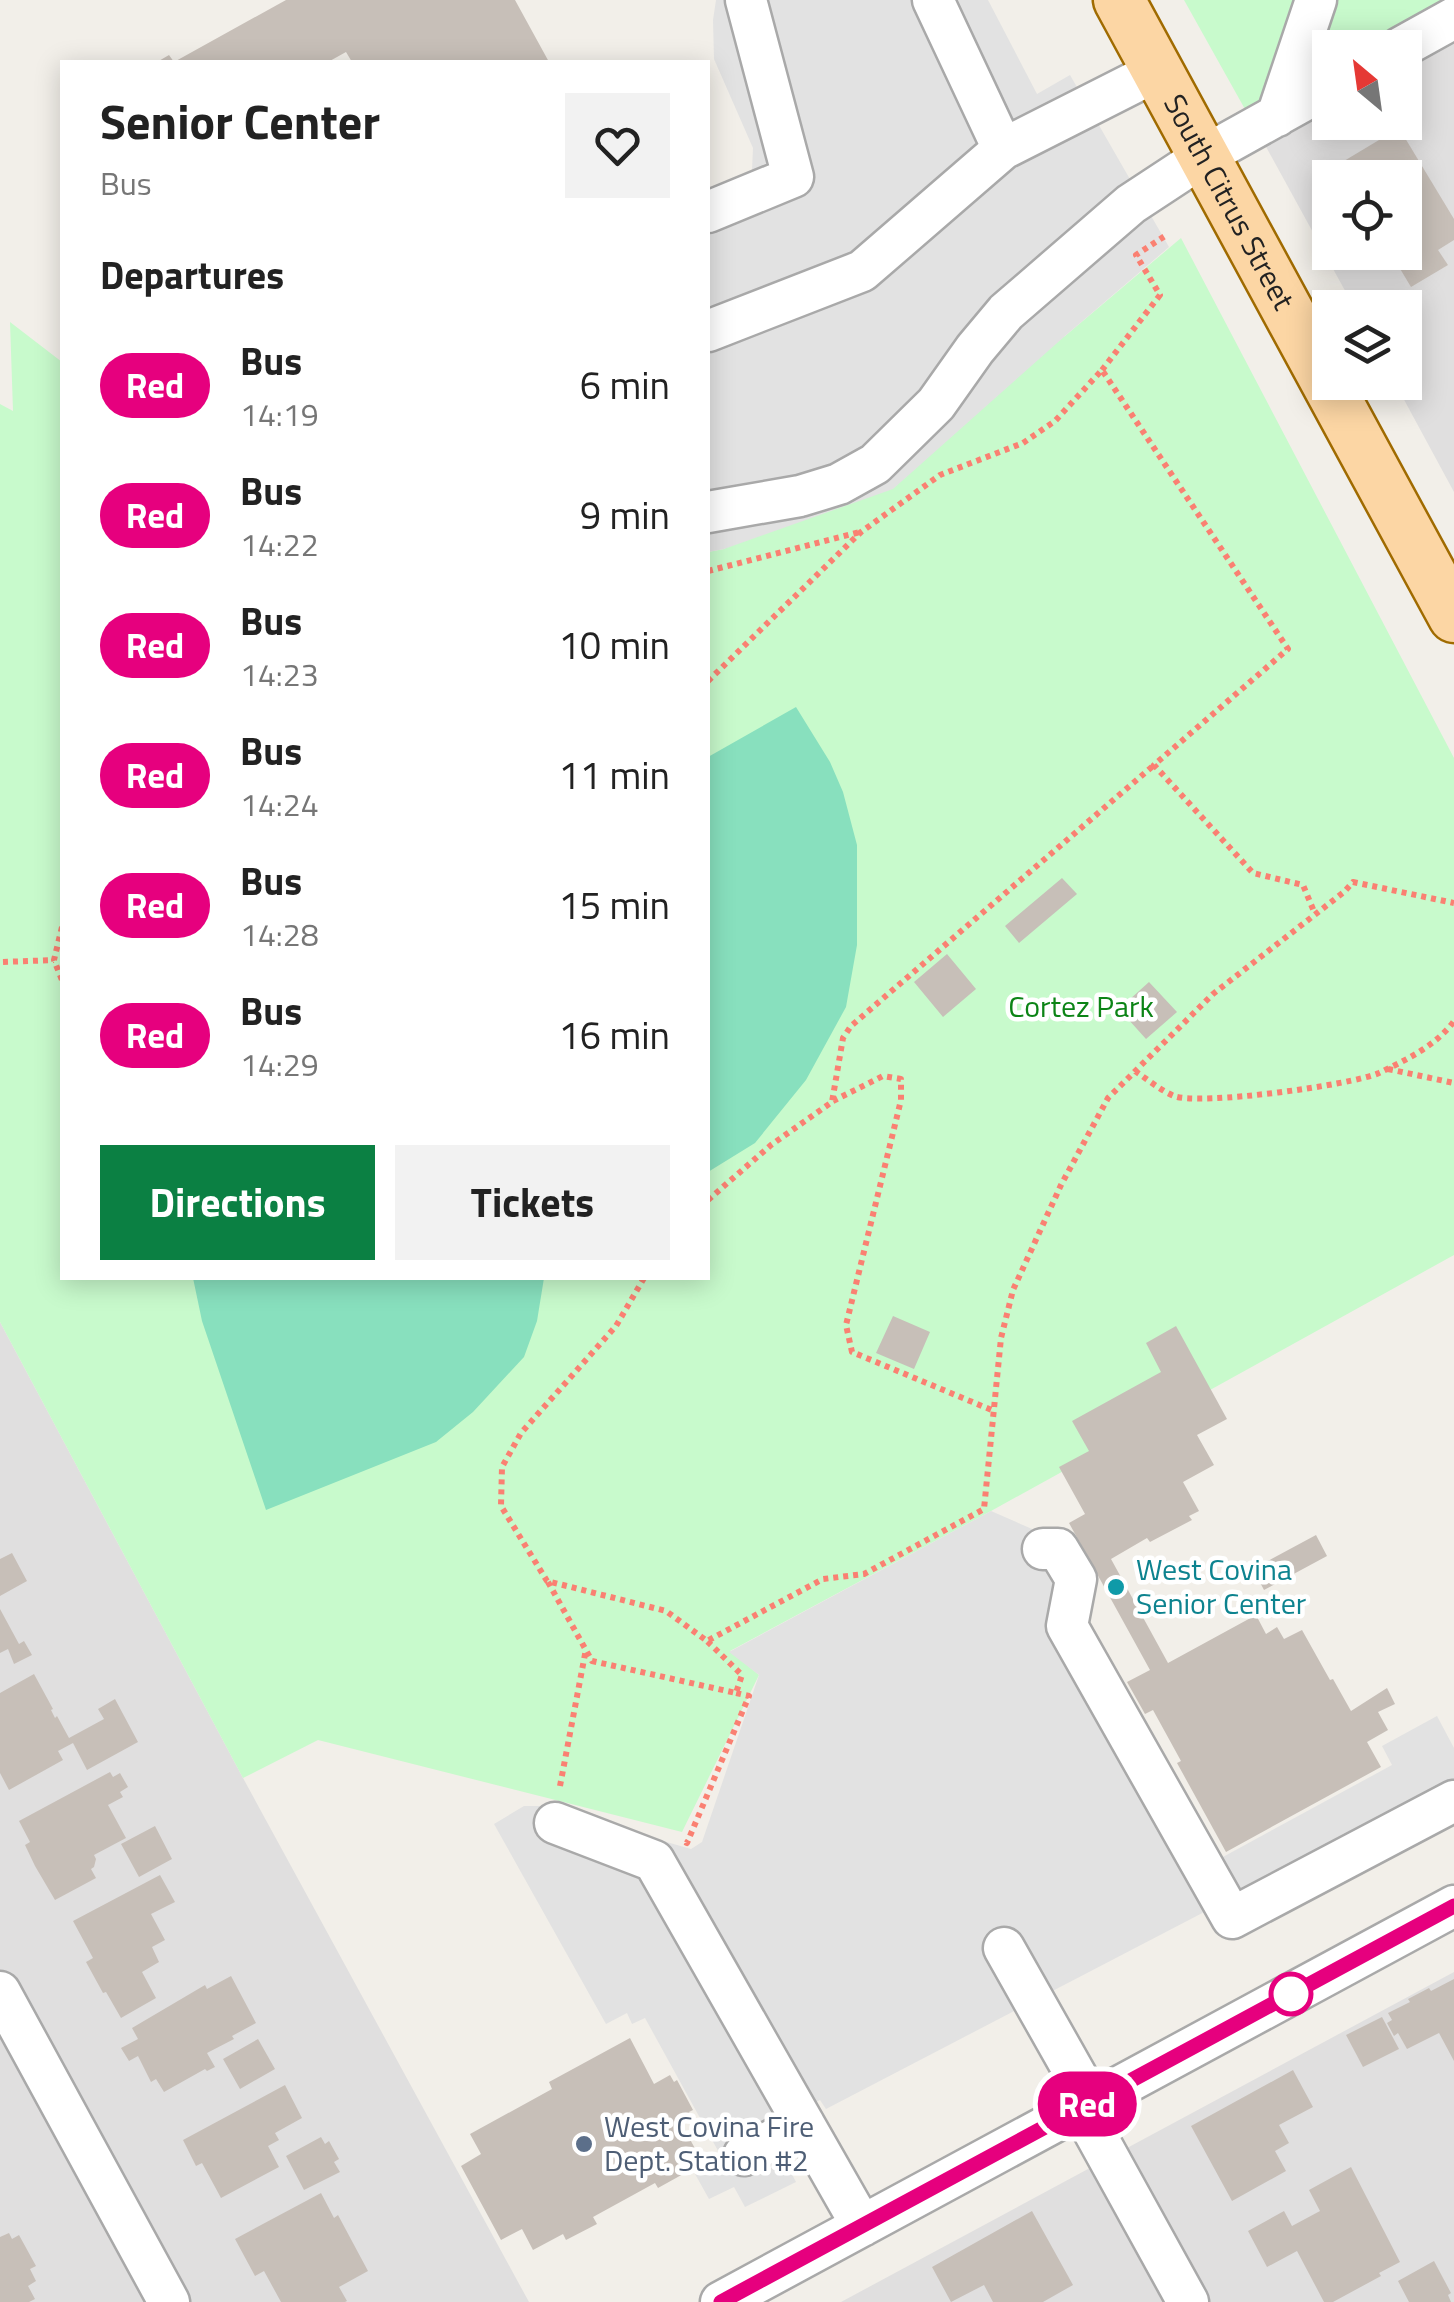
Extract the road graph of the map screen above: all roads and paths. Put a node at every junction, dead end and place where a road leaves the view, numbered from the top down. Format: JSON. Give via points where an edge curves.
{"nodes":[{"id":1,"x":746,"y":0,"type":"edge"},
{"id":2,"x":933,"y":0,"type":"edge"},
{"id":3,"x":1119,"y":0,"type":"edge"},
{"id":4,"x":1316,"y":0,"type":"edge"},
{"id":5,"x":1454,"y":18,"type":"edge"},
{"id":6,"x":1422,"y":36,"type":"edge"},
{"id":7,"x":1157,"y":71,"type":"junction"},
{"id":8,"x":1312,"y":96,"type":"edge"},
{"id":9,"x":1277,"y":116,"type":"junction"},
{"id":10,"x":1003,"y":148,"type":"junction"},
{"id":11,"x":1204,"y":156,"type":"junction"},
{"id":12,"x":710,"y":211,"type":"edge"},
{"id":13,"x":1165,"y":236,"type":"dead end"},
{"id":14,"x":710,"y":330,"type":"edge"},
{"id":15,"x":1102,"y":370,"type":"junction"},
{"id":16,"x":710,"y":512,"type":"edge"},
{"id":17,"x":861,"y":532,"type":"junction"},
{"id":18,"x":710,"y":570,"type":"edge"},
{"id":19,"x":1454,"y":617,"type":"edge"},
{"id":20,"x":710,"y":680,"type":"edge"},
{"id":21,"x":1154,"y":765,"type":"junction"},
{"id":22,"x":1454,"y":903,"type":"edge"},
{"id":23,"x":1315,"y":914,"type":"junction"},
{"id":24,"x":60,"y":936,"type":"edge"},
{"id":25,"x":54,"y":960,"type":"junction"},
{"id":26,"x":2,"y":962,"type":"dead end"},
{"id":27,"x":60,"y":975,"type":"edge"},
{"id":28,"x":1454,"y":1021,"type":"edge"},
{"id":29,"x":1386,"y":1068,"type":"junction"},
{"id":30,"x":1135,"y":1071,"type":"junction"},
{"id":31,"x":1454,"y":1084,"type":"edge"},
{"id":32,"x":832,"y":1102,"type":"junction"},
{"id":33,"x":710,"y":1198,"type":"edge"},
{"id":34,"x":643,"y":1280,"type":"edge"},
{"id":35,"x":994,"y":1411,"type":"junction"},
{"id":36,"x":1043,"y":1549,"type":"dead end"},
{"id":37,"x":548,"y":1581,"type":"junction"},
{"id":38,"x":706,"y":1641,"type":"junction"},
{"id":39,"x":586,"y":1650,"type":"junction"},
{"id":40,"x":736,"y":1693,"type":"junction"},
{"id":41,"x":1454,"y":1802,"type":"edge"},
{"id":42,"x":556,"y":1812,"type":"joint"},
{"id":43,"x":669,"y":1837,"type":"dead end"},
{"id":44,"x":1454,"y":1906,"type":"edge"},
{"id":45,"x":1004,"y":1948,"type":"dead end"},
{"id":46,"x":0,"y":1992,"type":"edge"},
{"id":47,"x":1086,"y":2105,"type":"junction"},
{"id":48,"x":804,"y":2124,"type":"junction"},
{"id":49,"x":744,"y":2154,"type":"dead end"},
{"id":50,"x":862,"y":2226,"type":"junction"},
{"id":51,"x":169,"y":2302,"type":"edge"},
{"id":52,"x":721,"y":2302,"type":"edge"},
{"id":53,"x":1188,"y":2302,"type":"edge"}],
"edges":[{"from":1,"to":12,"type":"street","via":[[793,177]]},
{"from":2,"to":10,"type":"street"},
{"from":3,"to":7,"type":"main road","name":"South Citrus Street"},
{"from":4,"to":9,"type":"street"},
{"from":5,"to":6,"type":"street"},
{"from":7,"to":10,"type":"street"},
{"from":7,"to":11,"type":"main road","name":"South Citrus Street"},
{"from":8,"to":9,"type":"street"},
{"from":9,"to":11,"type":"street"},
{"from":10,"to":14,"type":"street","via":[[862,271]]},
{"from":11,"to":16,"type":"street","via":[[1131,204],[1006,312],[936,404],[876,464],[800,496]]},
{"from":11,"to":19,"type":"main road","name":"South Citrus Street"},
{"from":13,"to":15,"type":"path","via":[[1136,255],[1160,296]]},
{"from":15,"to":17,"type":"path","via":[[1023,443],[940,475]]},
{"from":15,"to":21,"type":"path","via":[[1288,649]]},
{"from":17,"to":18,"type":"path"},
{"from":17,"to":20,"type":"path"},
{"from":21,"to":23,"type":"path","via":[[1253,873],[1302,885]]},
{"from":21,"to":32,"type":"path","via":[[851,1026]]},
{"from":22,"to":23,"type":"path","via":[[1352,882]]},
{"from":23,"to":30,"type":"path","via":[[1213,994]]},
{"from":24,"to":25,"type":"path"},
{"from":25,"to":26,"type":"path"},
{"from":25,"to":27,"type":"path"},
{"from":28,"to":29,"type":"path","via":[[1442,1038]]},
{"from":29,"to":30,"type":"path","via":[[1238,1098],[1176,1098]]},
{"from":29,"to":31,"type":"path"},
{"from":30,"to":35,"type":"path","via":[[1108,1098],[1012,1290]]},
{"from":32,"to":33,"type":"path"},
{"from":32,"to":35,"type":"path","via":[[883,1076],[901,1080],[902,1100],[846,1325],[852,1352]]},
{"from":34,"to":37,"type":"path","via":[[616,1326],[521,1432],[502,1467],[501,1506]]},
{"from":35,"to":38,"type":"path","via":[[984,1509],[864,1574],[823,1579]]},
{"from":36,"to":41,"type":"street","via":[[1058,1548],[1076,1579],[1068,1626],[1232,1918]]},
{"from":37,"to":38,"type":"path","via":[[666,1611]]},
{"from":37,"to":39,"type":"path"},
{"from":38,"to":40,"type":"path","via":[[742,1675]]},
{"from":39,"to":40,"type":"path","via":[[592,1661]]},
{"from":39,"to":42,"type":"path"},
{"from":40,"to":43,"type":"path","via":[[749,1696],[688,1843]]},
{"from":42,"to":48,"type":"street","via":[[654,1861]]},
{"from":44,"to":47,"type":"street"},
{"from":45,"to":47,"type":"street"},
{"from":46,"to":51,"type":"street"},
{"from":47,"to":50,"type":"street"},
{"from":47,"to":53,"type":"street"},
{"from":48,"to":49,"type":"street"},
{"from":48,"to":50,"type":"street"},
{"from":50,"to":52,"type":"street"}]}
